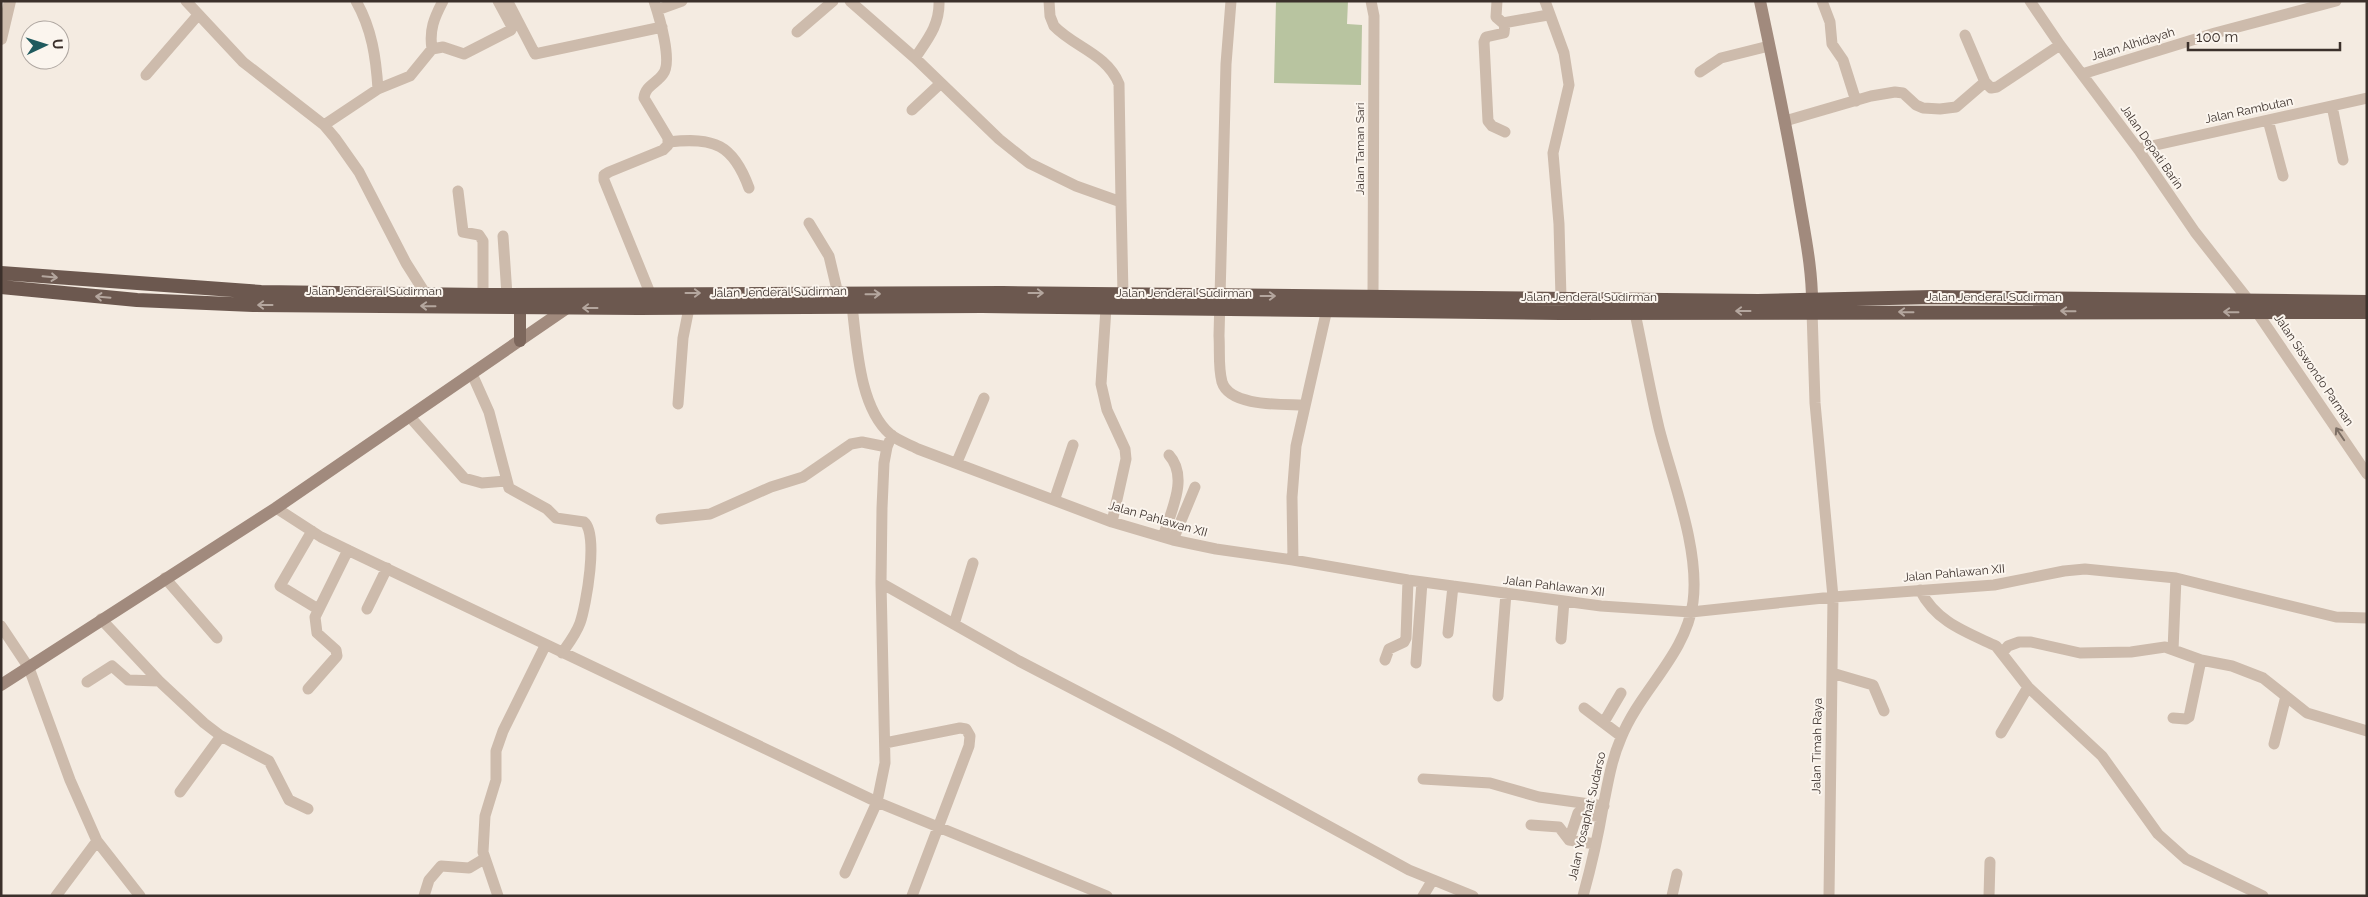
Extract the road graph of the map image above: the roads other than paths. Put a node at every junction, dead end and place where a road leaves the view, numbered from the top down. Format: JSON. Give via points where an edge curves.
{"nodes":[{"id":1,"x":10,"y":1,"type":"edge"},
{"id":2,"x":186,"y":1,"type":"edge"},
{"id":3,"x":356,"y":1,"type":"edge"},
{"id":4,"x":443,"y":1,"type":"edge"},
{"id":5,"x":498,"y":1,"type":"edge"},
{"id":6,"x":682,"y":1,"type":"edge"},
{"id":7,"x":833,"y":1,"type":"edge"},
{"id":8,"x":850,"y":1,"type":"edge"},
{"id":9,"x":938,"y":1,"type":"edge"},
{"id":10,"x":1049,"y":1,"type":"edge"},
{"id":11,"x":1231,"y":1,"type":"edge"},
{"id":12,"x":1497,"y":1,"type":"edge"},
{"id":13,"x":1545,"y":1,"type":"edge"},
{"id":14,"x":1760,"y":1,"type":"edge"},
{"id":15,"x":1822,"y":1,"type":"edge"},
{"id":16,"x":2030,"y":1,"type":"edge"},
{"id":17,"x":2336,"y":1,"type":"edge"},
{"id":18,"x":508,"y":2,"type":"edge"},
{"id":19,"x":1375,"y":2,"type":"edge"},
{"id":20,"x":656,"y":6,"type":"edge"},
{"id":21,"x":198,"y":14,"type":"junction"},
{"id":22,"x":1548,"y":16,"type":"junction"},
{"id":23,"x":1505,"y":23,"type":"junction"},
{"id":24,"x":515,"y":26,"type":"junction"},
{"id":25,"x":662,"y":27,"type":"junction"},
{"id":26,"x":797,"y":32,"type":"dead end"},
{"id":27,"x":1964,"y":36,"type":"dead end"},
{"id":28,"x":1,"y":40,"type":"edge"},
{"id":29,"x":2060,"y":45,"type":"junction"},
{"id":30,"x":1769,"y":46,"type":"junction"},
{"id":31,"x":432,"y":49,"type":"junction"},
{"id":32,"x":914,"y":58,"type":"junction"},
{"id":33,"x":1700,"y":72,"type":"dead end"},
{"id":34,"x":2082,"y":74,"type":"junction"},
{"id":35,"x":146,"y":75,"type":"dead end"},
{"id":36,"x":1985,"y":82,"type":"junction"},
{"id":37,"x":941,"y":83,"type":"junction"},
{"id":38,"x":378,"y":89,"type":"junction"},
{"id":39,"x":2367,"y":98,"type":"edge"},
{"id":40,"x":1856,"y":101,"type":"junction"},
{"id":41,"x":2332,"y":106,"type":"junction"},
{"id":42,"x":912,"y":110,"type":"dead end"},
{"id":43,"x":2268,"y":120,"type":"junction"},
{"id":44,"x":1785,"y":121,"type":"junction"},
{"id":45,"x":324,"y":125,"type":"junction"},
{"id":46,"x":1505,"y":132,"type":"dead end"},
{"id":47,"x":669,"y":142,"type":"junction"},
{"id":48,"x":2138,"y":149,"type":"junction"},
{"id":49,"x":2343,"y":160,"type":"dead end"},
{"id":50,"x":2283,"y":176,"type":"dead end"},
{"id":51,"x":749,"y":188,"type":"dead end"},
{"id":52,"x":458,"y":191,"type":"dead end"},
{"id":53,"x":1121,"y":202,"type":"junction"},
{"id":54,"x":809,"y":223,"type":"dead end"},
{"id":55,"x":503,"y":236,"type":"dead end"},
{"id":56,"x":1,"y":273,"type":"edge"},
{"id":57,"x":1,"y":287,"type":"edge"},
{"id":58,"x":197,"y":288,"type":"junction"},
{"id":59,"x":425,"y":293,"type":"junction"},
{"id":60,"x":650,"y":294,"type":"junction"},
{"id":61,"x":838,"y":294,"type":"junction"},
{"id":62,"x":1123,"y":294,"type":"junction"},
{"id":63,"x":483,"y":295,"type":"junction"},
{"id":64,"x":1222,"y":296,"type":"junction"},
{"id":65,"x":1373,"y":297,"type":"junction"},
{"id":66,"x":1561,"y":298,"type":"junction"},
{"id":67,"x":516,"y":299,"type":"junction"},
{"id":68,"x":776,"y":301,"type":"junction"},
{"id":69,"x":2367,"y":302,"type":"edge"},
{"id":70,"x":196,"y":303,"type":"junction"},
{"id":71,"x":852,"y":306,"type":"junction"},
{"id":72,"x":1812,"y":306,"type":"junction"},
{"id":73,"x":2254,"y":307,"type":"junction"},
{"id":74,"x":567,"y":308,"type":"junction"},
{"id":75,"x":689,"y":308,"type":"junction"},
{"id":76,"x":1106,"y":308,"type":"junction"},
{"id":77,"x":1327,"y":309,"type":"junction"},
{"id":78,"x":1221,"y":310,"type":"junction"},
{"id":79,"x":2367,"y":312,"type":"edge"},
{"id":80,"x":1635,"y":313,"type":"junction"},
{"id":81,"x":520,"y":341,"type":"junction"},
{"id":82,"x":472,"y":374,"type":"junction"},
{"id":83,"x":984,"y":398,"type":"dead end"},
{"id":84,"x":678,"y":404,"type":"dead end"},
{"id":85,"x":1304,"y":405,"type":"junction"},
{"id":86,"x":410,"y":417,"type":"junction"},
{"id":87,"x":892,"y":435,"type":"junction"},
{"id":88,"x":1073,"y":445,"type":"dead end"},
{"id":89,"x":887,"y":447,"type":"junction"},
{"id":90,"x":1168,"y":455,"type":"dead end"},
{"id":91,"x":957,"y":462,"type":"junction"},
{"id":92,"x":2367,"y":474,"type":"edge"},
{"id":93,"x":506,"y":480,"type":"junction"},
{"id":94,"x":1195,"y":487,"type":"dead end"},
{"id":95,"x":1055,"y":498,"type":"junction"},
{"id":96,"x":276,"y":508,"type":"junction"},
{"id":97,"x":661,"y":519,"type":"dead end"},
{"id":98,"x":1112,"y":522,"type":"junction"},
{"id":99,"x":312,"y":531,"type":"junction"},
{"id":100,"x":1168,"y":538,"type":"junction"},
{"id":101,"x":348,"y":550,"type":"junction"},
{"id":102,"x":1293,"y":560,"type":"junction"},
{"id":103,"x":973,"y":563,"type":"dead end"},
{"id":104,"x":387,"y":568,"type":"junction"},
{"id":105,"x":165,"y":578,"type":"junction"},
{"id":106,"x":2176,"y":578,"type":"junction"},
{"id":107,"x":1408,"y":580,"type":"junction"},
{"id":108,"x":1422,"y":582,"type":"junction"},
{"id":109,"x":880,"y":583,"type":"junction"},
{"id":110,"x":1453,"y":586,"type":"junction"},
{"id":111,"x":1920,"y":590,"type":"junction"},
{"id":112,"x":1506,"y":593,"type":"junction"},
{"id":113,"x":1833,"y":597,"type":"junction"},
{"id":114,"x":1564,"y":601,"type":"junction"},
{"id":115,"x":318,"y":609,"type":"junction"},
{"id":116,"x":367,"y":609,"type":"dead end"},
{"id":117,"x":1691,"y":612,"type":"junction"},
{"id":118,"x":2367,"y":618,"type":"edge"},
{"id":119,"x":101,"y":619,"type":"junction"},
{"id":120,"x":954,"y":624,"type":"junction"},
{"id":121,"x":1,"y":626,"type":"edge"},
{"id":122,"x":1448,"y":633,"type":"dead end"},
{"id":123,"x":217,"y":638,"type":"dead end"},
{"id":124,"x":1561,"y":639,"type":"dead end"},
{"id":125,"x":546,"y":646,"type":"junction"},
{"id":126,"x":2173,"y":650,"type":"junction"},
{"id":127,"x":2003,"y":652,"type":"junction"},
{"id":128,"x":562,"y":653,"type":"junction"},
{"id":129,"x":1385,"y":660,"type":"dead end"},
{"id":130,"x":2201,"y":660,"type":"junction"},
{"id":131,"x":1416,"y":663,"type":"dead end"},
{"id":132,"x":29,"y":668,"type":"junction"},
{"id":133,"x":1832,"y":673,"type":"junction"},
{"id":134,"x":159,"y":680,"type":"junction"},
{"id":135,"x":87,"y":682,"type":"dead end"},
{"id":136,"x":1,"y":685,"type":"edge"},
{"id":137,"x":2028,"y":687,"type":"junction"},
{"id":138,"x":308,"y":689,"type":"dead end"},
{"id":139,"x":1621,"y":693,"type":"dead end"},
{"id":140,"x":1498,"y":696,"type":"dead end"},
{"id":141,"x":2286,"y":696,"type":"junction"},
{"id":142,"x":1584,"y":708,"type":"dead end"},
{"id":143,"x":1884,"y":711,"type":"dead end"},
{"id":144,"x":2173,"y":718,"type":"dead end"},
{"id":145,"x":1604,"y":722,"type":"junction"},
{"id":146,"x":2367,"y":731,"type":"edge"},
{"id":147,"x":2001,"y":733,"type":"dead end"},
{"id":148,"x":221,"y":736,"type":"junction"},
{"id":149,"x":1621,"y":736,"type":"junction"},
{"id":150,"x":885,"y":743,"type":"junction"},
{"id":151,"x":2274,"y":744,"type":"dead end"},
{"id":152,"x":1423,"y":779,"type":"dead end"},
{"id":153,"x":180,"y":792,"type":"dead end"},
{"id":154,"x":877,"y":802,"type":"junction"},
{"id":155,"x":308,"y":809,"type":"dead end"},
{"id":156,"x":1602,"y":811,"type":"junction"},
{"id":157,"x":1531,"y":825,"type":"dead end"},
{"id":158,"x":938,"y":826,"type":"junction"},
{"id":159,"x":1569,"y":840,"type":"junction"},
{"id":160,"x":97,"y":841,"type":"junction"},
{"id":161,"x":1596,"y":844,"type":"junction"},
{"id":162,"x":484,"y":860,"type":"junction"},
{"id":163,"x":1990,"y":862,"type":"dead end"},
{"id":164,"x":845,"y":873,"type":"dead end"},
{"id":165,"x":1677,"y":874,"type":"dead end"},
{"id":166,"x":1432,"y":881,"type":"junction"},
{"id":167,"x":56,"y":896,"type":"edge"},
{"id":168,"x":140,"y":896,"type":"edge"},
{"id":169,"x":424,"y":896,"type":"edge"},
{"id":170,"x":498,"y":896,"type":"edge"},
{"id":171,"x":912,"y":896,"type":"edge"},
{"id":172,"x":1107,"y":896,"type":"edge"},
{"id":173,"x":1423,"y":896,"type":"edge"},
{"id":174,"x":1473,"y":896,"type":"edge"},
{"id":175,"x":1582,"y":896,"type":"edge"},
{"id":176,"x":1672,"y":896,"type":"edge"},
{"id":177,"x":1829,"y":896,"type":"edge"},
{"id":178,"x":1989,"y":896,"type":"edge"},
{"id":179,"x":2263,"y":896,"type":"edge"}],
"edges":[{"from":1,"to":28,"type":"street"},
{"from":2,"to":21,"type":"street"},
{"from":3,"to":38,"type":"street","via":[[369,29],[376,57]]},
{"from":4,"to":31,"type":"street","via":[[431,29]]},
{"from":5,"to":24,"type":"street"},
{"from":6,"to":20,"type":"street"},
{"from":7,"to":26,"type":"street"},
{"from":8,"to":32,"type":"street"},
{"from":9,"to":32,"type":"street","via":[[935,28]]},
{"from":10,"to":53,"type":"street","via":[[1054,26],[1107,64],[1119,84]]},
{"from":11,"to":64,"type":"street","via":[[1226,64]]},
{"from":12,"to":23,"type":"street","via":[[1496,18]]},
{"from":13,"to":22,"type":"street"},
{"from":14,"to":30,"type":"main road"},
{"from":15,"to":40,"type":"street","via":[[1830,22],[1832,44],[1843,60]]},
{"from":16,"to":29,"type":"street","name":"Jalan Depati Barin"},
{"from":17,"to":34,"type":"street","name":"Jalan Alhidayah","via":[[2215,33]]},
{"from":18,"to":24,"type":"street"},
{"from":19,"to":65,"type":"street","name":"Jalan Taman Sari"},
{"from":20,"to":25,"type":"street"},
{"from":21,"to":35,"type":"street"},
{"from":21,"to":45,"type":"street","via":[[244,62]]},
{"from":22,"to":23,"type":"street"},
{"from":22,"to":66,"type":"street","via":[[1564,54],[1569,85],[1553,152]]},
{"from":23,"to":46,"type":"street","via":[[1502,34],[1488,36],[1484,42],[1488,121]]},
{"from":24,"to":25,"type":"street","via":[[532,52],[538,55]]},
{"from":24,"to":31,"type":"street","via":[[464,54],[443,47]]},
{"from":25,"to":47,"type":"street","via":[[666,70],[646,91],[644,98]]},
{"from":27,"to":36,"type":"street"},
{"from":29,"to":34,"type":"street","name":"Jalan Depati Barin"},
{"from":29,"to":36,"type":"street","via":[[1997,87],[1990,88]]},
{"from":30,"to":33,"type":"street","via":[[1721,58]]},
{"from":30,"to":44,"type":"main road"},
{"from":31,"to":38,"type":"street","via":[[410,76]]},
{"from":32,"to":37,"type":"street"},
{"from":34,"to":48,"type":"street","name":"Jalan Depati Barin"},
{"from":36,"to":40,"type":"street","via":[[1960,105],[1940,109],[1918,106],[1898,92]]},
{"from":37,"to":42,"type":"street"},
{"from":37,"to":53,"type":"street","via":[[999,139],[1030,163],[1076,186]]},
{"from":38,"to":45,"type":"street"},
{"from":39,"to":41,"type":"street","name":"Jalan Rambutan"},
{"from":40,"to":44,"type":"street"},
{"from":41,"to":43,"type":"street","name":"Jalan Rambutan"},
{"from":41,"to":49,"type":"street"},
{"from":43,"to":48,"type":"street","name":"Jalan Rambutan"},
{"from":43,"to":50,"type":"street"},
{"from":44,"to":72,"type":"main road","via":[[1810,261]]},
{"from":45,"to":59,"type":"street","via":[[359,172]]},
{"from":47,"to":51,"type":"street","via":[[710,143],[725,148],[742,170]]},
{"from":47,"to":60,"type":"street","via":[[663,150],[604,176]]},
{"from":48,"to":73,"type":"street","name":"Jalan Depati Barin","via":[[2194,232]]},
{"from":52,"to":63,"type":"street","via":[[463,232],[479,235],[483,241]]},
{"from":53,"to":62,"type":"street"},
{"from":54,"to":61,"type":"street","via":[[828,256]]},
{"from":55,"to":67,"type":"street"},
{"from":56,"to":58,"type":"highway","name":"Jalan Jenderal Sudirman","one_way":true},
{"from":70,"to":57,"type":"highway","name":"Jalan Jenderal Sudirman","one_way":true},
{"from":58,"to":59,"type":"highway","name":"Jalan Jenderal Sudirman","via":[[261,292]]},
{"from":58,"to":70,"type":"highway"},
{"from":59,"to":63,"type":"highway","name":"Jalan Jenderal Sudirman"},
{"from":60,"to":67,"type":"highway","name":"Jalan Jenderal Sudirman"},
{"from":60,"to":68,"type":"highway","name":"Jalan Jenderal Sudirman","one_way":true},
{"from":61,"to":62,"type":"highway","name":"Jalan Jenderal Sudirman","one_way":true},
{"from":61,"to":68,"type":"highway","name":"Jalan Jenderal Sudirman"},
{"from":62,"to":64,"type":"highway","name":"Jalan Jenderal Sudirman"},
{"from":63,"to":67,"type":"highway","name":"Jalan Jenderal Sudirman"},
{"from":64,"to":65,"type":"highway","name":"Jalan Jenderal Sudirman","one_way":true},
{"from":64,"to":78,"type":"street"},
{"from":65,"to":66,"type":"highway","name":"Jalan Jenderal Sudirman"},
{"from":66,"to":72,"type":"highway","name":"Jalan Jenderal Sudirman"},
{"from":67,"to":70,"type":"highway","name":"Jalan Jenderal Sudirman","one_way":true},
{"from":67,"to":74,"type":"highway","name":"Jalan Jenderal Sudirman"},
{"from":67,"to":81,"type":"main road"},
{"from":68,"to":71,"type":"highway","name":"Jalan Jenderal Sudirman"},
{"from":68,"to":75,"type":"highway","name":"Jalan Jenderal Sudirman"},
{"from":69,"to":73,"type":"highway","name":"Jalan Jenderal Sudirman"},
{"from":71,"to":76,"type":"highway","name":"Jalan Jenderal Sudirman"},
{"from":71,"to":87,"type":"street","name":"Jalan Pahlawan XII","via":[[867,395],[878,420]]},
{"from":72,"to":73,"type":"highway","name":"Jalan Jenderal Sudirman"},
{"from":72,"to":80,"type":"highway","name":"Jalan Jenderal Sudirman","one_way":true},
{"from":72,"to":113,"type":"street","name":"Jalan Timah Raya","via":[[1815,403]]},
{"from":73,"to":79,"type":"highway","name":"Jalan Jenderal Sudirman"},
{"from":92,"to":73,"type":"street","name":"Jalan Siswondo Parman","one_way":true},
{"from":75,"to":74,"type":"highway","name":"Jalan Jenderal Sudirman","one_way":true},
{"from":74,"to":81,"type":"main road"},
{"from":75,"to":84,"type":"street","via":[[683,338]]},
{"from":76,"to":78,"type":"highway","name":"Jalan Jenderal Sudirman"},
{"from":76,"to":98,"type":"street","via":[[1101,384],[1126,459]]},
{"from":77,"to":78,"type":"highway","name":"Jalan Jenderal Sudirman"},
{"from":77,"to":80,"type":"highway","name":"Jalan Jenderal Sudirman"},
{"from":77,"to":85,"type":"street"},
{"from":78,"to":85,"type":"street","via":[[1220,366],[1223,383],[1229,393],[1240,399]]},
{"from":80,"to":117,"type":"street","name":"Jalan Yosaphat Sudarso","via":[[1691,554],[1694,594]]},
{"from":81,"to":82,"type":"main road"},
{"from":82,"to":86,"type":"main road"},
{"from":82,"to":93,"type":"street","via":[[489,412]]},
{"from":83,"to":91,"type":"street"},
{"from":85,"to":102,"type":"street","via":[[1296,446],[1292,497]]},
{"from":86,"to":93,"type":"street","via":[[464,478],[482,483]]},
{"from":86,"to":96,"type":"main road"},
{"from":87,"to":89,"type":"street"},
{"from":87,"to":91,"type":"street","name":"Jalan Pahlawan XII"},
{"from":88,"to":95,"type":"street"},
{"from":89,"to":97,"type":"street","via":[[862,442],[851,444],[802,477],[710,514]]},
{"from":89,"to":109,"type":"street"},
{"from":90,"to":100,"type":"street","via":[[1175,461],[1178,480]]},
{"from":91,"to":95,"type":"street","name":"Jalan Pahlawan XII"},
{"from":93,"to":128,"type":"street","via":[[511,490],[556,518],[584,522],[590,530],[584,607],[574,636]]},
{"from":94,"to":100,"type":"street"},
{"from":95,"to":98,"type":"street","name":"Jalan Pahlawan XII"},
{"from":96,"to":99,"type":"street"},
{"from":96,"to":105,"type":"main road"},
{"from":98,"to":100,"type":"street","name":"Jalan Pahlawan XII"},
{"from":99,"to":101,"type":"street"},
{"from":99,"to":115,"type":"street","via":[[280,585]]},
{"from":100,"to":102,"type":"street","name":"Jalan Pahlawan XII","via":[[1216,549]]},
{"from":101,"to":104,"type":"street"},
{"from":101,"to":115,"type":"street"},
{"from":102,"to":107,"type":"street","name":"Jalan Pahlawan XII"},
{"from":103,"to":120,"type":"street"},
{"from":104,"to":116,"type":"street"},
{"from":104,"to":125,"type":"street"},
{"from":105,"to":119,"type":"main road"},
{"from":105,"to":123,"type":"street"},
{"from":106,"to":111,"type":"street","name":"Jalan Pahlawan XII","via":[[2085,569],[1994,585]]},
{"from":106,"to":118,"type":"street","name":"Jalan Pahlawan XII","via":[[2336,617]]},
{"from":106,"to":126,"type":"street"},
{"from":107,"to":108,"type":"street","name":"Jalan Pahlawan XII"},
{"from":107,"to":129,"type":"street","via":[[1406,638],[1388,649]]},
{"from":108,"to":110,"type":"street","name":"Jalan Pahlawan XII"},
{"from":108,"to":131,"type":"street"},
{"from":109,"to":120,"type":"street"},
{"from":109,"to":150,"type":"street"},
{"from":110,"to":112,"type":"street","name":"Jalan Pahlawan XII"},
{"from":110,"to":122,"type":"street"},
{"from":111,"to":113,"type":"street","name":"Jalan Pahlawan XII"},
{"from":111,"to":127,"type":"street","via":[[1929,606],[1944,620]]},
{"from":112,"to":114,"type":"street","name":"Jalan Pahlawan XII"},
{"from":112,"to":140,"type":"street"},
{"from":113,"to":117,"type":"street","name":"Jalan Pahlawan XII"},
{"from":113,"to":133,"type":"street","name":"Jalan Timah Raya"},
{"from":114,"to":117,"type":"street","name":"Jalan Pahlawan XII"},
{"from":114,"to":124,"type":"street"},
{"from":115,"to":138,"type":"street","via":[[315,617],[317,633],[338,655]]},
{"from":117,"to":149,"type":"street","name":"Jalan Yosaphat Sudarso","via":[[1681,639]]},
{"from":119,"to":132,"type":"main road"},
{"from":119,"to":134,"type":"street"},
{"from":120,"to":166,"type":"street"},
{"from":121,"to":132,"type":"street"},
{"from":125,"to":128,"type":"street"},
{"from":125,"to":162,"type":"street","via":[[497,745],[496,780],[485,816]]},
{"from":126,"to":127,"type":"street","via":[[2080,653],[2025,642],[2011,644]]},
{"from":126,"to":130,"type":"street"},
{"from":127,"to":137,"type":"street"},
{"from":128,"to":154,"type":"street"},
{"from":130,"to":141,"type":"street","via":[[2232,666],[2263,678]]},
{"from":130,"to":144,"type":"street","via":[[2188,717]]},
{"from":132,"to":136,"type":"main road"},
{"from":132,"to":160,"type":"street","via":[[70,780]]},
{"from":133,"to":143,"type":"street","via":[[1873,685]]},
{"from":133,"to":177,"type":"street","name":"Jalan Timah Raya"},
{"from":134,"to":135,"type":"street","via":[[131,681],[111,666]]},
{"from":134,"to":148,"type":"street"},
{"from":137,"to":147,"type":"street"},
{"from":137,"to":179,"type":"street","via":[[2102,756],[2158,834],[2186,859]]},
{"from":139,"to":145,"type":"street"},
{"from":141,"to":146,"type":"street","via":[[2307,713]]},
{"from":141,"to":151,"type":"street"},
{"from":142,"to":145,"type":"street"},
{"from":145,"to":149,"type":"street"},
{"from":148,"to":153,"type":"street"},
{"from":148,"to":155,"type":"street","via":[[269,761],[289,800]]},
{"from":149,"to":156,"type":"street","name":"Jalan Yosaphat Sudarso","via":[[1608,775]]},
{"from":150,"to":154,"type":"street","via":[[885,763]]},
{"from":150,"to":158,"type":"street","via":[[960,728],[969,733],[969,746]]},
{"from":152,"to":156,"type":"street","via":[[1490,783]]},
{"from":154,"to":158,"type":"street"},
{"from":154,"to":164,"type":"street"},
{"from":156,"to":159,"type":"street","via":[[1578,813]]},
{"from":156,"to":161,"type":"street","name":"Jalan Yosaphat Sudarso"},
{"from":157,"to":159,"type":"street","via":[[1561,828]]},
{"from":158,"to":171,"type":"street"},
{"from":158,"to":172,"type":"street"},
{"from":159,"to":161,"type":"street"},
{"from":160,"to":167,"type":"street"},
{"from":160,"to":168,"type":"street"},
{"from":161,"to":175,"type":"street","name":"Jalan Yosaphat Sudarso"},
{"from":162,"to":169,"type":"street","via":[[469,868],[441,866],[429,880]]},
{"from":162,"to":170,"type":"street"},
{"from":163,"to":178,"type":"street"},
{"from":165,"to":176,"type":"street"},
{"from":166,"to":173,"type":"street"},
{"from":166,"to":174,"type":"street"}]}
